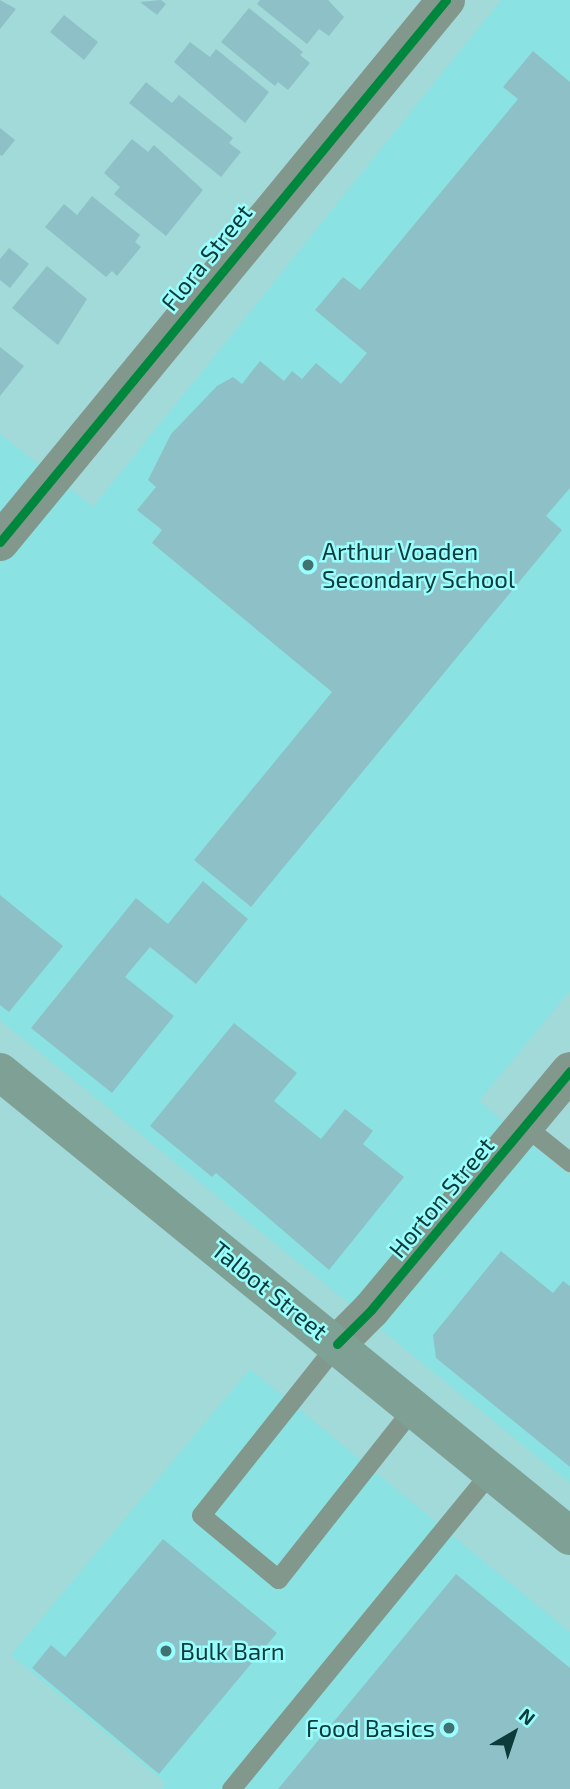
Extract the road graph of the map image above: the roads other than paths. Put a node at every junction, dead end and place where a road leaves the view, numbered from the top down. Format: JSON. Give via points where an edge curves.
{"nodes":[{"id":1,"x":446,"y":0,"type":"edge"},
{"id":2,"x":0,"y":542,"type":"edge"},
{"id":3,"x":570,"y":1071,"type":"edge"},
{"id":4,"x":0,"y":1072,"type":"edge"},
{"id":5,"x":524,"y":1126,"type":"junction"},
{"id":6,"x":570,"y":1162,"type":"edge"},
{"id":7,"x":337,"y":1344,"type":"junction"},
{"id":8,"x":414,"y":1407,"type":"junction"},
{"id":9,"x":491,"y":1471,"type":"junction"},
{"id":10,"x":570,"y":1536,"type":"edge"},
{"id":11,"x":231,"y":1789,"type":"edge"}],
"edges":[{"from":1,"to":2,"type":"street","name":"Flora Street"},
{"from":3,"to":5,"type":"street","name":"Horton Street"},
{"from":4,"to":7,"type":"main road","name":"Talbot Street"},
{"from":5,"to":6,"type":"lane"},
{"from":5,"to":7,"type":"street","name":"Horton Street","via":[[371,1310]]},
{"from":7,"to":8,"type":"main road","name":"Talbot Street"},
{"from":7,"to":8,"type":"lane","via":[[201,1515],[278,1579]]},
{"from":8,"to":9,"type":"main road","name":"Talbot Street"},
{"from":9,"to":10,"type":"main road","name":"Talbot Street"},
{"from":9,"to":11,"type":"lane"}]}
